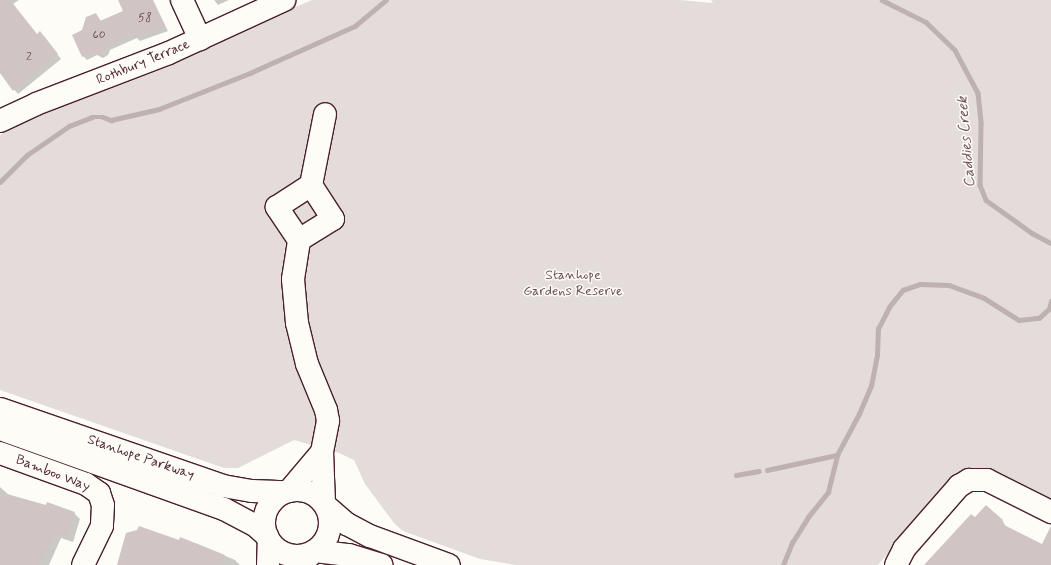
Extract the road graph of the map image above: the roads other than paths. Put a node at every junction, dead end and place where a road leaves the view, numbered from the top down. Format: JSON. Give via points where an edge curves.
{"nodes":[{"id":1,"x":182,"y":0,"type":"edge"},
{"id":2,"x":284,"y":0,"type":"edge"},
{"id":3,"x":200,"y":39,"type":"junction"},
{"id":4,"x":325,"y":114,"type":"dead end"},
{"id":5,"x":0,"y":121,"type":"edge"},
{"id":6,"x":311,"y":185,"type":"junction"},
{"id":7,"x":299,"y":240,"type":"junction"},
{"id":8,"x":0,"y":409,"type":"edge"},
{"id":9,"x":0,"y":429,"type":"edge"},
{"id":10,"x":322,"y":452,"type":"junction"},
{"id":11,"x":0,"y":453,"type":"edge"},
{"id":12,"x":287,"y":492,"type":"junction"},
{"id":13,"x":325,"y":504,"type":"junction"},
{"id":14,"x":1051,"y":512,"type":"edge"},
{"id":15,"x":268,"y":538,"type":"junction"},
{"id":16,"x":310,"y":556,"type":"edge"},
{"id":17,"x":83,"y":565,"type":"edge"},
{"id":18,"x":268,"y":565,"type":"edge"},
{"id":19,"x":381,"y":565,"type":"edge"},
{"id":20,"x":449,"y":565,"type":"edge"},
{"id":21,"x":896,"y":565,"type":"edge"}],
"edges":[{"from":1,"to":3,"type":"main road"},
{"from":2,"to":3,"type":"main road","name":"Rothbury Terrace"},
{"from":3,"to":5,"type":"main road","name":"Rothbury Terrace","via":[[36,104]]},
{"from":4,"to":6,"type":"main road"},
{"from":6,"to":7,"type":"main road","via":[[277,207]]},
{"from":6,"to":7,"type":"main road","via":[[333,219]]},
{"from":7,"to":10,"type":"main road","via":[[293,267],[295,308],[307,364],[326,410],[328,427]]},
{"from":8,"to":12,"type":"main road","name":"Stanhope Parkway","via":[[222,486],[252,492]]},
{"from":9,"to":15,"type":"main road","name":"Stanhope Parkway","via":[[224,509],[256,526]]},
{"from":10,"to":12,"type":"main road"},
{"from":10,"to":13,"type":"main road"},
{"from":11,"to":17,"type":"main road","name":"Bamboo Way","via":[[86,484],[99,493],[102,498],[102,526]]},
{"from":12,"to":13,"type":"main road","via":[[308,492]]},
{"from":12,"to":15,"type":"main road","via":[[278,496],[267,510],[264,528]]},
{"from":13,"to":16,"type":"main road","via":[[331,527],[326,541]]},
{"from":13,"to":20,"type":"main road","via":[[347,524],[370,536]]},
{"from":14,"to":21,"type":"main road","via":[[987,480],[969,480],[960,486],[904,549]]},
{"from":15,"to":16,"type":"main road","via":[[281,552],[289,556]]},
{"from":15,"to":18,"type":"main road"},
{"from":16,"to":19,"type":"main road","via":[[349,555]]}]}
